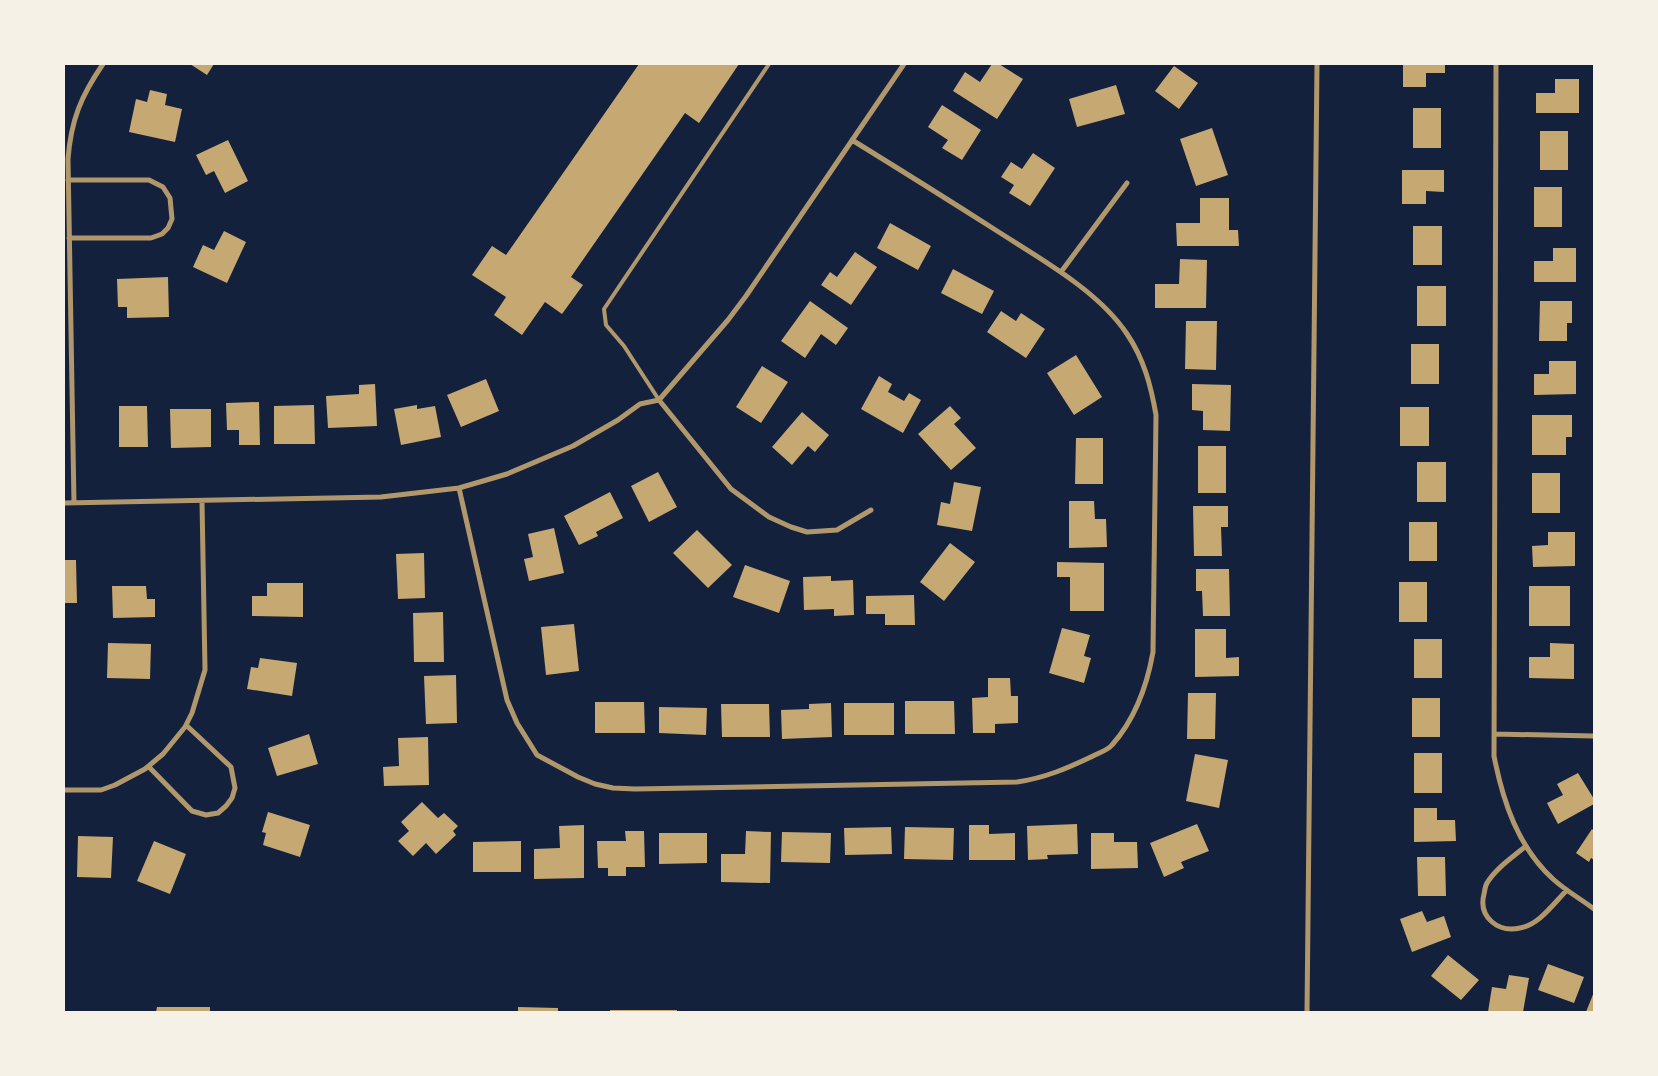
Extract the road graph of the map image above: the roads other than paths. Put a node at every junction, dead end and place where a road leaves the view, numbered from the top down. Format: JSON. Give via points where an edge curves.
{"nodes":[{"id":1,"x":103,"y":64,"type":"edge"},
{"id":2,"x":769,"y":64,"type":"edge"},
{"id":3,"x":904,"y":64,"type":"edge"},
{"id":4,"x":1317,"y":64,"type":"edge"},
{"id":5,"x":1496,"y":64,"type":"edge"},
{"id":6,"x":852,"y":140,"type":"junction"},
{"id":7,"x":68,"y":180,"type":"junction"},
{"id":8,"x":1126,"y":182,"type":"dead end"},
{"id":9,"x":69,"y":238,"type":"junction"},
{"id":10,"x":1061,"y":272,"type":"junction"},
{"id":11,"x":658,"y":400,"type":"junction"},
{"id":12,"x":459,"y":488,"type":"junction"},
{"id":13,"x":202,"y":501,"type":"junction"},
{"id":14,"x":64,"y":503,"type":"edge"},
{"id":15,"x":74,"y":503,"type":"junction"},
{"id":16,"x":871,"y":510,"type":"dead end"},
{"id":17,"x":186,"y":725,"type":"junction"},
{"id":18,"x":1494,"y":734,"type":"junction"},
{"id":19,"x":1594,"y":736,"type":"edge"},
{"id":20,"x":148,"y":767,"type":"junction"},
{"id":21,"x":64,"y":790,"type":"edge"},
{"id":22,"x":1526,"y":846,"type":"junction"},
{"id":23,"x":1567,"y":890,"type":"junction"},
{"id":24,"x":1594,"y":909,"type":"edge"},
{"id":25,"x":1307,"y":1012,"type":"edge"}],
"edges":[{"from":1,"to":7,"type":"street","via":[[74,116]]},
{"from":2,"to":11,"type":"lane","via":[[604,309],[606,325],[624,346]]},
{"from":3,"to":6,"type":"street"},
{"from":4,"to":25,"type":"street"},
{"from":5,"to":18,"type":"street"},
{"from":6,"to":10,"type":"street"},
{"from":6,"to":11,"type":"street","via":[[746,296]]},
{"from":7,"to":9,"type":"street"},
{"from":7,"to":9,"type":"street","via":[[149,180],[163,187],[172,208],[168,228],[151,238]]},
{"from":8,"to":10,"type":"street"},
{"from":9,"to":15,"type":"street"},
{"from":10,"to":12,"type":"street","via":[[1103,306],[1126,332],[1140,355],[1156,415],[1154,652],[1149,674],[1138,705],[1111,747],[1061,772],[1017,782],[635,789],[613,788],[578,777],[538,755],[516,723],[507,700]]},
{"from":11,"to":12,"type":"street","via":[[640,404],[573,446],[531,465]]},
{"from":11,"to":16,"type":"street","via":[[731,489],[769,517],[807,532],[829,531],[837,530]]},
{"from":12,"to":13,"type":"street","via":[[381,497]]},
{"from":13,"to":15,"type":"street"},
{"from":13,"to":17,"type":"street","via":[[206,670]]},
{"from":14,"to":15,"type":"street"},
{"from":17,"to":20,"type":"street"},
{"from":17,"to":20,"type":"street","via":[[230,767],[235,788],[226,806],[218,813],[206,815],[192,811]]},
{"from":18,"to":19,"type":"street"},
{"from":18,"to":22,"type":"street","via":[[1494,756],[1500,786],[1510,817]]},
{"from":20,"to":21,"type":"street","via":[[101,790]]},
{"from":22,"to":23,"type":"street","via":[[1553,879]]},
{"from":22,"to":23,"type":"street","via":[[1486,884],[1482,902],[1487,918],[1501,928],[1520,928],[1538,920]]},
{"from":23,"to":24,"type":"street"}]}
